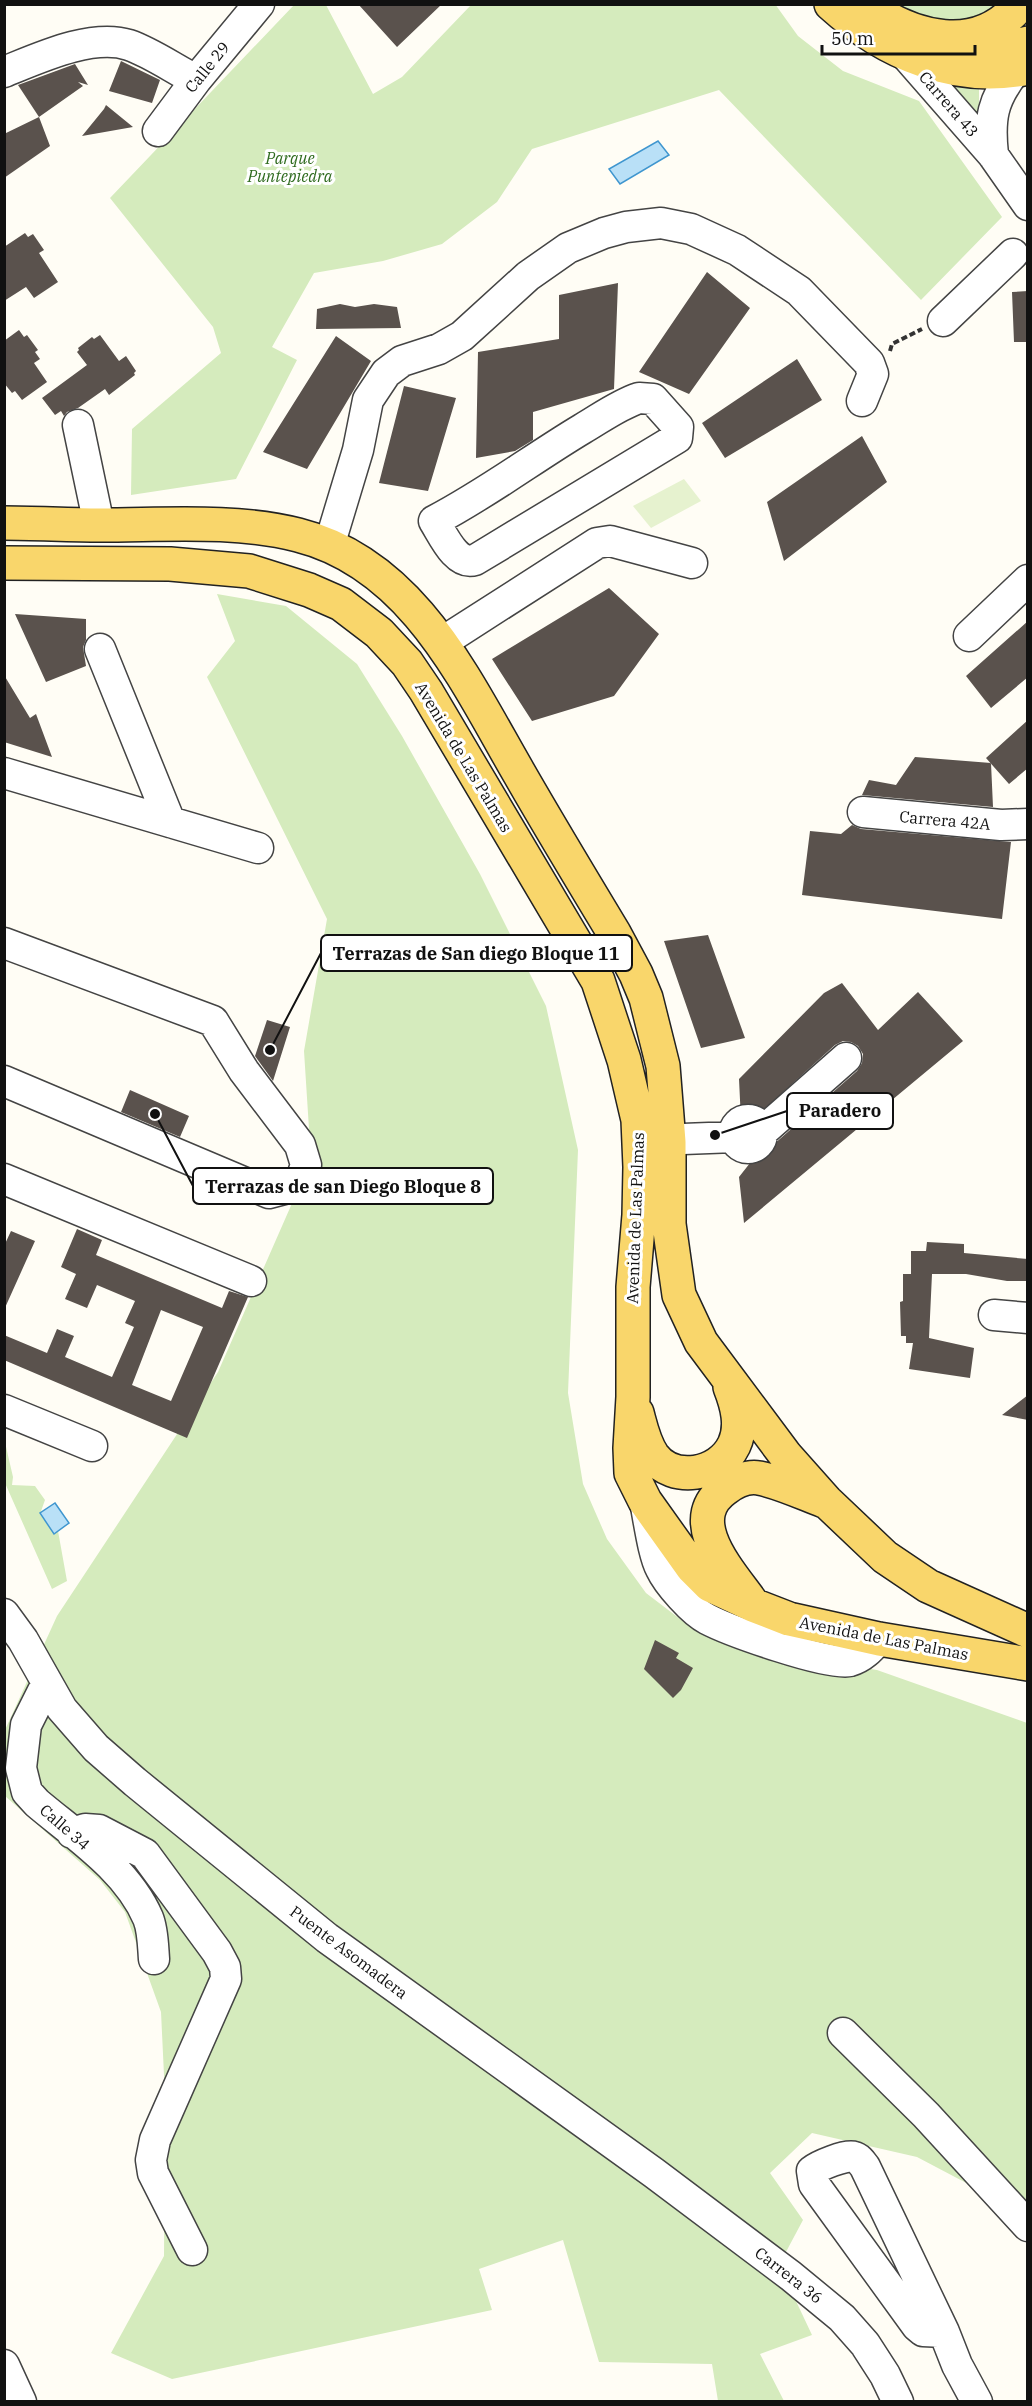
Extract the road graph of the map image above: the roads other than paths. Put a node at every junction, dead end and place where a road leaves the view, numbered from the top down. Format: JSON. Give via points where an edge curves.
{"nodes":[{"id":1,"x":259,"y":4,"type":"edge"},
{"id":2,"x":831,"y":4,"type":"edge"},
{"id":3,"x":865,"y":4,"type":"edge"},
{"id":4,"x":1020,"y":4,"type":"edge"},
{"id":5,"x":903,"y":52,"type":"junction"},
{"id":6,"x":1023,"y":61,"type":"edge"},
{"id":7,"x":4,"y":72,"type":"edge"},
{"id":8,"x":196,"y":80,"type":"junction"},
{"id":9,"x":158,"y":131,"type":"dead end"},
{"id":10,"x":993,"y":155,"type":"junction"},
{"id":11,"x":1028,"y":205,"type":"edge"},
{"id":12,"x":1012,"y":254,"type":"dead end"},
{"id":13,"x":943,"y":321,"type":"dead end"},
{"id":14,"x":862,"y":401,"type":"dead end"},
{"id":15,"x":78,"y":425,"type":"dead end"},
{"id":16,"x":678,"y":428,"type":"joint"},
{"id":17,"x":7,"y":520,"type":"edge"},
{"id":18,"x":99,"y":525,"type":"junction"},
{"id":19,"x":329,"y":546,"type":"junction"},
{"id":20,"x":692,"y":562,"type":"dead end"},
{"id":21,"x":4,"y":563,"type":"edge"},
{"id":22,"x":1028,"y":580,"type":"edge"},
{"id":23,"x":969,"y":636,"type":"dead end"},
{"id":24,"x":441,"y":643,"type":"junction"},
{"id":25,"x":100,"y":649,"type":"dead end"},
{"id":26,"x":4,"y":773,"type":"edge"},
{"id":27,"x":863,"y":812,"type":"dead end"},
{"id":28,"x":170,"y":822,"type":"junction"},
{"id":29,"x":1028,"y":824,"type":"edge"},
{"id":30,"x":258,"y":848,"type":"dead end"},
{"id":31,"x":4,"y":943,"type":"edge"},
{"id":32,"x":846,"y":1058,"type":"dead end"},
{"id":33,"x":4,"y":1081,"type":"edge"},
{"id":34,"x":669,"y":1142,"type":"junction"},
{"id":35,"x":4,"y":1179,"type":"edge"},
{"id":36,"x":251,"y":1281,"type":"dead end"},
{"id":37,"x":994,"y":1315,"type":"dead end"},
{"id":38,"x":1028,"y":1318,"type":"edge"},
{"id":39,"x":725,"y":1375,"type":"junction"},
{"id":40,"x":633,"y":1396,"type":"junction"},
{"id":41,"x":4,"y":1410,"type":"edge"},
{"id":42,"x":92,"y":1446,"type":"dead end"},
{"id":43,"x":645,"y":1501,"type":"junction"},
{"id":44,"x":826,"y":1501,"type":"junction"},
{"id":45,"x":4,"y":1596,"type":"edge"},
{"id":46,"x":753,"y":1605,"type":"junction"},
{"id":47,"x":4,"y":1614,"type":"edge"},
{"id":48,"x":1028,"y":1631,"type":"edge"},
{"id":49,"x":879,"y":1639,"type":"junction"},
{"id":50,"x":23,"y":1640,"type":"junction"},
{"id":51,"x":1028,"y":1664,"type":"edge"},
{"id":52,"x":47,"y":1683,"type":"junction"},
{"id":53,"x":15,"y":1726,"type":"edge"},
{"id":54,"x":72,"y":1833,"type":"junction"},
{"id":55,"x":154,"y":1959,"type":"dead end"},
{"id":56,"x":843,"y":2033,"type":"dead end"},
{"id":57,"x":654,"y":2173,"type":"joint"},
{"id":58,"x":1028,"y":2226,"type":"edge"},
{"id":59,"x":192,"y":2250,"type":"dead end"},
{"id":60,"x":944,"y":2332,"type":"junction"},
{"id":61,"x":4,"y":2365,"type":"edge"},
{"id":62,"x":21,"y":2402,"type":"edge"},
{"id":63,"x":898,"y":2402,"type":"edge"},
{"id":64,"x":977,"y":2402,"type":"edge"}],
"edges":[{"from":1,"to":8,"type":"street","name":"Calle 29"},
{"from":2,"to":5,"type":"main road","via":[[852,23]]},
{"from":3,"to":4,"type":"main road","via":[[903,27],[934,37],[977,34],[991,29],[1012,15]]},
{"from":5,"to":6,"type":"main road","via":[[968,72]]},
{"from":5,"to":10,"type":"street","name":"Carrera 43"},
{"from":6,"to":10,"type":"street","name":"Carrera 43","via":[[1004,84],[993,110]]},
{"from":7,"to":8,"type":"street","via":[[69,46],[99,43],[128,45]]},
{"from":8,"to":9,"type":"street","name":"Calle 29"},
{"from":10,"to":11,"type":"street","name":"Carrera 43"},
{"from":12,"to":13,"type":"street"},
{"from":14,"to":19,"type":"street","via":[[873,374],[869,363],[799,291],[737,249],[691,229],[661,223],[615,230],[568,248],[528,276],[462,336],[439,349],[402,361],[386,373],[368,400],[358,450]]},
{"from":15,"to":18,"type":"street"},
{"from":16,"to":16,"type":"street","via":[[653,399],[624,403],[472,502],[434,521],[460,559],[475,560],[662,448],[677,438]]},
{"from":17,"to":18,"type":"main road","name":"Avenida de Las Palmas"},
{"from":18,"to":19,"type":"main road","name":"Avenida de Las Palmas","via":[[224,525],[301,536]]},
{"from":19,"to":24,"type":"main road","name":"Avenida de Las Palmas","via":[[376,572],[418,611]]},
{"from":20,"to":24,"type":"street","via":[[610,541],[597,543]]},
{"from":21,"to":40,"type":"main road","name":"Avenida de Las Palmas","via":[[170,564],[249,571],[341,604],[379,633],[407,663],[598,981],[624,1060],[638,1120],[639,1155]]},
{"from":22,"to":23,"type":"street"},
{"from":24,"to":34,"type":"main road","name":"Avenida de Las Palmas","via":[[636,974],[663,1066]]},
{"from":25,"to":28,"type":"street"},
{"from":26,"to":28,"type":"street"},
{"from":27,"to":29,"type":"street","name":"Carrera 42A"},
{"from":28,"to":30,"type":"street"},
{"from":31,"to":33,"type":"street","via":[[213,1021],[244,1071],[300,1145],[306,1165],[301,1179],[288,1188],[269,1193]]},
{"from":32,"to":34,"type":"street","via":[[748,1134]]},
{"from":34,"to":39,"type":"main road","name":"Avenida de Las Palmas","via":[[669,1224],[679,1295],[701,1342]]},
{"from":35,"to":36,"type":"street"},
{"from":37,"to":38,"type":"street"},
{"from":39,"to":40,"type":"main road","via":[[736,1404],[738,1426],[734,1446],[708,1468],[687,1474],[676,1473],[654,1457],[646,1443]]},
{"from":39,"to":44,"type":"main road","name":"Avenida de Las Palmas","via":[[786,1456]]},
{"from":40,"to":43,"type":"main road","name":"Avenida de Las Palmas","via":[[631,1473]]},
{"from":41,"to":42,"type":"street"},
{"from":43,"to":46,"type":"main road","name":"Avenida de Las Palmas","via":[[692,1567],[710,1585]]},
{"from":43,"to":49,"type":"street","via":[[660,1569],[705,1618],[792,1651],[839,1662],[865,1654]]},
{"from":44,"to":46,"type":"main road","via":[[759,1478],[739,1481],[713,1499],[707,1521],[716,1553]]},
{"from":44,"to":48,"type":"main road","name":"Avenida de Las Palmas","via":[[885,1557],[928,1586]]},
{"from":45,"to":50,"type":"street"},
{"from":46,"to":49,"type":"main road","name":"Avenida de Las Palmas","via":[[789,1619]]},
{"from":47,"to":50,"type":"street"},
{"from":49,"to":51,"type":"main road","name":"Avenida de Las Palmas"},
{"from":50,"to":52,"type":"street","name":"Puente Asomadera"},
{"from":52,"to":53,"type":"street","name":"Calle 34"},
{"from":52,"to":57,"type":"street","name":"Puente Asomadera","via":[[62,1709],[96,1748],[327,1938]]},
{"from":53,"to":54,"type":"street","name":"Calle 34","via":[[27,1792]]},
{"from":54,"to":55,"type":"street","name":"Calle 34","via":[[111,1866],[133,1892],[149,1920]]},
{"from":54,"to":59,"type":"street","via":[[99,1830],[145,1854],[225,1967],[226,1979],[155,2140],[151,2160],[153,2173]]},
{"from":56,"to":58,"type":"street","via":[[926,2115]]},
{"from":57,"to":63,"type":"street","name":"Carrera 36","via":[[842,2318],[865,2344]]},
{"from":60,"to":60,"type":"street","via":[[865,2167],[851,2156],[818,2166],[812,2171],[814,2184],[917,2326],[923,2331]]},
{"from":60,"to":64,"type":"street"},
{"from":61,"to":62,"type":"street"}]}
